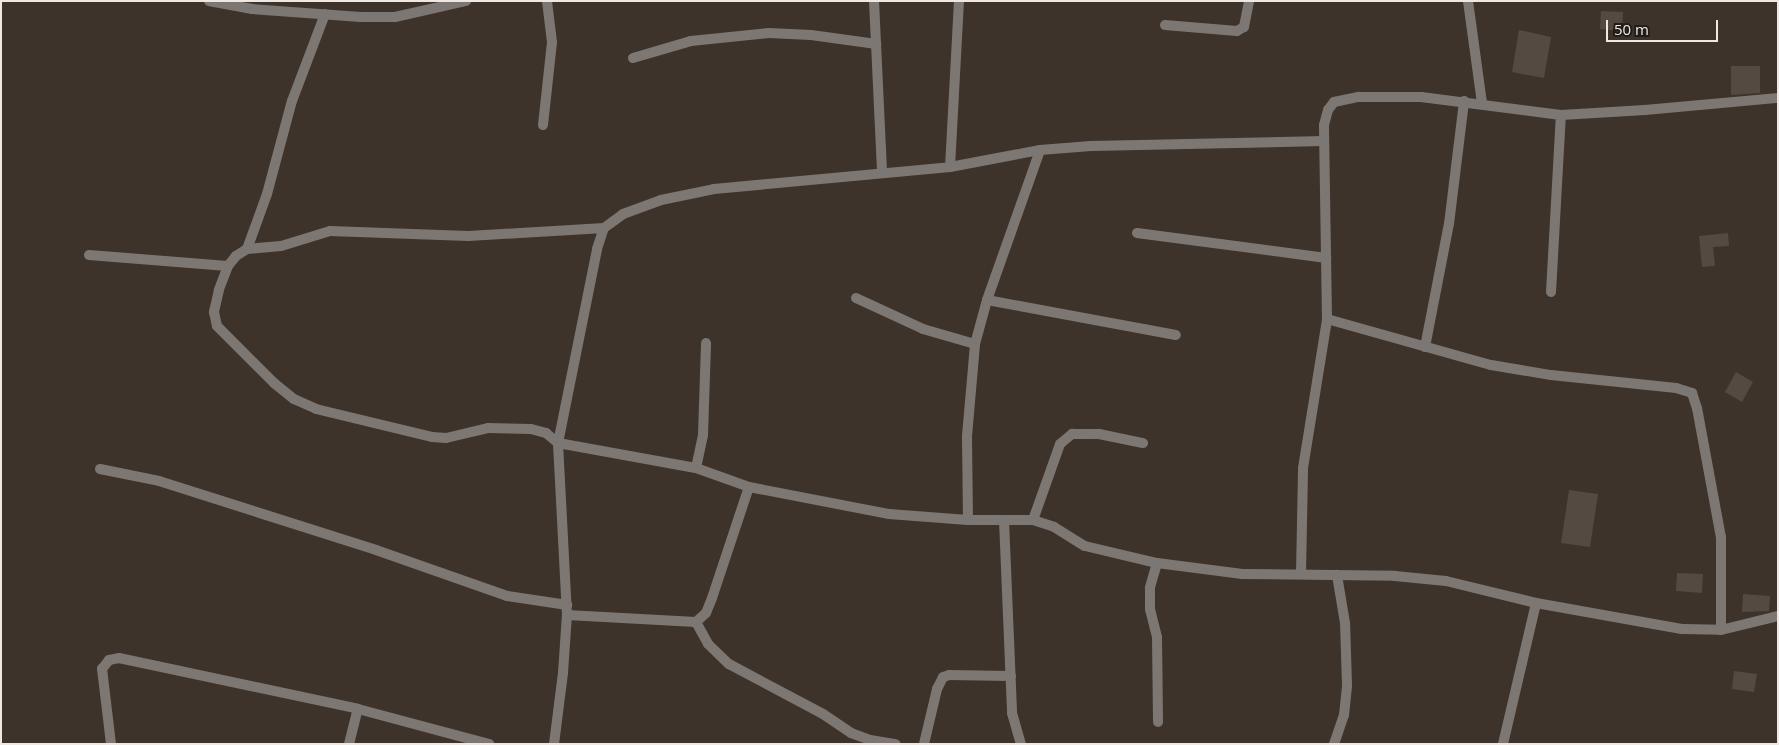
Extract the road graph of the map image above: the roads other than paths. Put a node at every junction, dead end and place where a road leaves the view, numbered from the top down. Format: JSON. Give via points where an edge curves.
{"nodes":[{"id":1,"x":209,"y":1,"type":"edge"},
{"id":2,"x":466,"y":1,"type":"edge"},
{"id":3,"x":547,"y":1,"type":"edge"},
{"id":4,"x":874,"y":1,"type":"edge"},
{"id":5,"x":959,"y":1,"type":"edge"},
{"id":6,"x":1249,"y":1,"type":"edge"},
{"id":7,"x":1468,"y":1,"type":"edge"},
{"id":8,"x":325,"y":14,"type":"junction"},
{"id":9,"x":1165,"y":25,"type":"dead end"},
{"id":10,"x":876,"y":44,"type":"junction"},
{"id":11,"x":633,"y":58,"type":"dead end"},
{"id":12,"x":1778,"y":98,"type":"edge"},
{"id":13,"x":1464,"y":101,"type":"junction"},
{"id":14,"x":1482,"y":103,"type":"junction"},
{"id":15,"x":1561,"y":115,"type":"junction"},
{"id":16,"x":543,"y":125,"type":"dead end"},
{"id":17,"x":1324,"y":141,"type":"junction"},
{"id":18,"x":1040,"y":150,"type":"junction"},
{"id":19,"x":950,"y":167,"type":"junction"},
{"id":20,"x":882,"y":173,"type":"junction"},
{"id":21,"x":604,"y":228,"type":"junction"},
{"id":22,"x":1136,"y":232,"type":"dead end"},
{"id":23,"x":247,"y":249,"type":"junction"},
{"id":24,"x":89,"y":255,"type":"dead end"},
{"id":25,"x":1326,"y":258,"type":"junction"},
{"id":26,"x":228,"y":266,"type":"junction"},
{"id":27,"x":1552,"y":292,"type":"dead end"},
{"id":28,"x":856,"y":298,"type":"dead end"},
{"id":29,"x":986,"y":300,"type":"junction"},
{"id":30,"x":1327,"y":319,"type":"junction"},
{"id":31,"x":1176,"y":335,"type":"dead end"},
{"id":32,"x":706,"y":343,"type":"dead end"},
{"id":33,"x":974,"y":344,"type":"junction"},
{"id":34,"x":1425,"y":348,"type":"junction"},
{"id":35,"x":558,"y":443,"type":"junction"},
{"id":36,"x":1143,"y":443,"type":"dead end"},
{"id":37,"x":696,"y":468,"type":"junction"},
{"id":38,"x":100,"y":469,"type":"dead end"},
{"id":39,"x":748,"y":487,"type":"junction"},
{"id":40,"x":968,"y":520,"type":"junction"},
{"id":41,"x":1004,"y":520,"type":"junction"},
{"id":42,"x":1033,"y":520,"type":"junction"},
{"id":43,"x":1157,"y":563,"type":"junction"},
{"id":44,"x":1301,"y":574,"type":"junction"},
{"id":45,"x":1337,"y":575,"type":"junction"},
{"id":46,"x":1536,"y":603,"type":"junction"},
{"id":47,"x":567,"y":610,"type":"junction"},
{"id":48,"x":1778,"y":616,"type":"edge"},
{"id":49,"x":696,"y":622,"type":"junction"},
{"id":50,"x":1721,"y":630,"type":"junction"},
{"id":51,"x":1011,"y":676,"type":"junction"},
{"id":52,"x":358,"y":709,"type":"junction"},
{"id":53,"x":1158,"y":722,"type":"dead end"},
{"id":54,"x":112,"y":744,"type":"edge"},
{"id":55,"x":349,"y":744,"type":"edge"},
{"id":56,"x":489,"y":744,"type":"edge"},
{"id":57,"x":554,"y":744,"type":"edge"},
{"id":58,"x":896,"y":744,"type":"edge"},
{"id":59,"x":924,"y":744,"type":"edge"},
{"id":60,"x":1021,"y":744,"type":"edge"},
{"id":61,"x":1334,"y":744,"type":"edge"},
{"id":62,"x":1504,"y":744,"type":"edge"}],
"edges":[{"from":1,"to":8,"type":"street","via":[[252,9]]},
{"from":2,"to":8,"type":"street","via":[[395,17]]},
{"from":3,"to":16,"type":"street","via":[[552,42]]},
{"from":4,"to":10,"type":"street"},
{"from":5,"to":19,"type":"street"},
{"from":6,"to":9,"type":"street","via":[[1244,27],[1238,32]]},
{"from":7,"to":14,"type":"street"},
{"from":8,"to":23,"type":"street","via":[[298,85],[270,186]]},
{"from":10,"to":11,"type":"street","via":[[811,35],[769,34],[691,41]]},
{"from":10,"to":20,"type":"street"},
{"from":12,"to":15,"type":"street"},
{"from":13,"to":14,"type":"street"},
{"from":13,"to":17,"type":"street","via":[[1387,96],[1334,102],[1328,110]]},
{"from":13,"to":34,"type":"street","via":[[1449,224]]},
{"from":14,"to":15,"type":"street"},
{"from":15,"to":27,"type":"street"},
{"from":17,"to":18,"type":"street"},
{"from":17,"to":25,"type":"street"},
{"from":18,"to":19,"type":"street"},
{"from":18,"to":29,"type":"street"},
{"from":19,"to":20,"type":"street"},
{"from":20,"to":21,"type":"street","via":[[714,190],[661,200],[623,214]]},
{"from":21,"to":23,"type":"street","via":[[468,236],[330,231],[281,246]]},
{"from":21,"to":35,"type":"street"},
{"from":22,"to":25,"type":"street"},
{"from":23,"to":26,"type":"street"},
{"from":24,"to":26,"type":"street"},
{"from":25,"to":30,"type":"street"},
{"from":26,"to":35,"type":"street","via":[[214,312],[217,326],[294,399],[316,409],[432,437],[446,438],[488,428],[513,427],[546,433]]},
{"from":28,"to":33,"type":"street","via":[[923,329]]},
{"from":29,"to":31,"type":"street"},
{"from":29,"to":33,"type":"street"},
{"from":30,"to":34,"type":"street"},
{"from":30,"to":44,"type":"street","via":[[1302,468]]},
{"from":32,"to":37,"type":"street","via":[[703,435]]},
{"from":33,"to":40,"type":"street","via":[[967,436]]},
{"from":34,"to":50,"type":"street","via":[[1551,375],[1676,388],[1692,393],[1721,537]]},
{"from":35,"to":37,"type":"street"},
{"from":35,"to":47,"type":"street"},
{"from":36,"to":42,"type":"street","via":[[1099,434],[1072,434],[1060,444]]},
{"from":37,"to":39,"type":"street"},
{"from":38,"to":47,"type":"street","via":[[159,482],[376,550],[507,596]]},
{"from":39,"to":40,"type":"street","via":[[889,514]]},
{"from":39,"to":49,"type":"street","via":[[706,614]]},
{"from":40,"to":41,"type":"street"},
{"from":41,"to":42,"type":"street"},
{"from":41,"to":51,"type":"street"},
{"from":42,"to":43,"type":"street","via":[[1054,527],[1085,546]]},
{"from":43,"to":44,"type":"street","via":[[1242,574]]},
{"from":43,"to":53,"type":"street","via":[[1150,588],[1150,610],[1157,637]]},
{"from":44,"to":45,"type":"street"},
{"from":45,"to":46,"type":"street","via":[[1446,581]]},
{"from":45,"to":61,"type":"street","via":[[1345,623],[1347,685],[1344,715]]},
{"from":46,"to":50,"type":"street","via":[[1682,629]]},
{"from":46,"to":62,"type":"street"},
{"from":47,"to":49,"type":"street"},
{"from":47,"to":57,"type":"street"},
{"from":48,"to":50,"type":"street"},
{"from":49,"to":58,"type":"street","via":[[708,644],[729,664],[823,714],[851,733]]},
{"from":51,"to":59,"type":"street","via":[[949,674],[943,677]]},
{"from":51,"to":60,"type":"street","via":[[1012,713]]},
{"from":52,"to":54,"type":"street","via":[[119,658],[109,660],[102,668]]},
{"from":52,"to":55,"type":"street"},
{"from":52,"to":56,"type":"street"}]}
